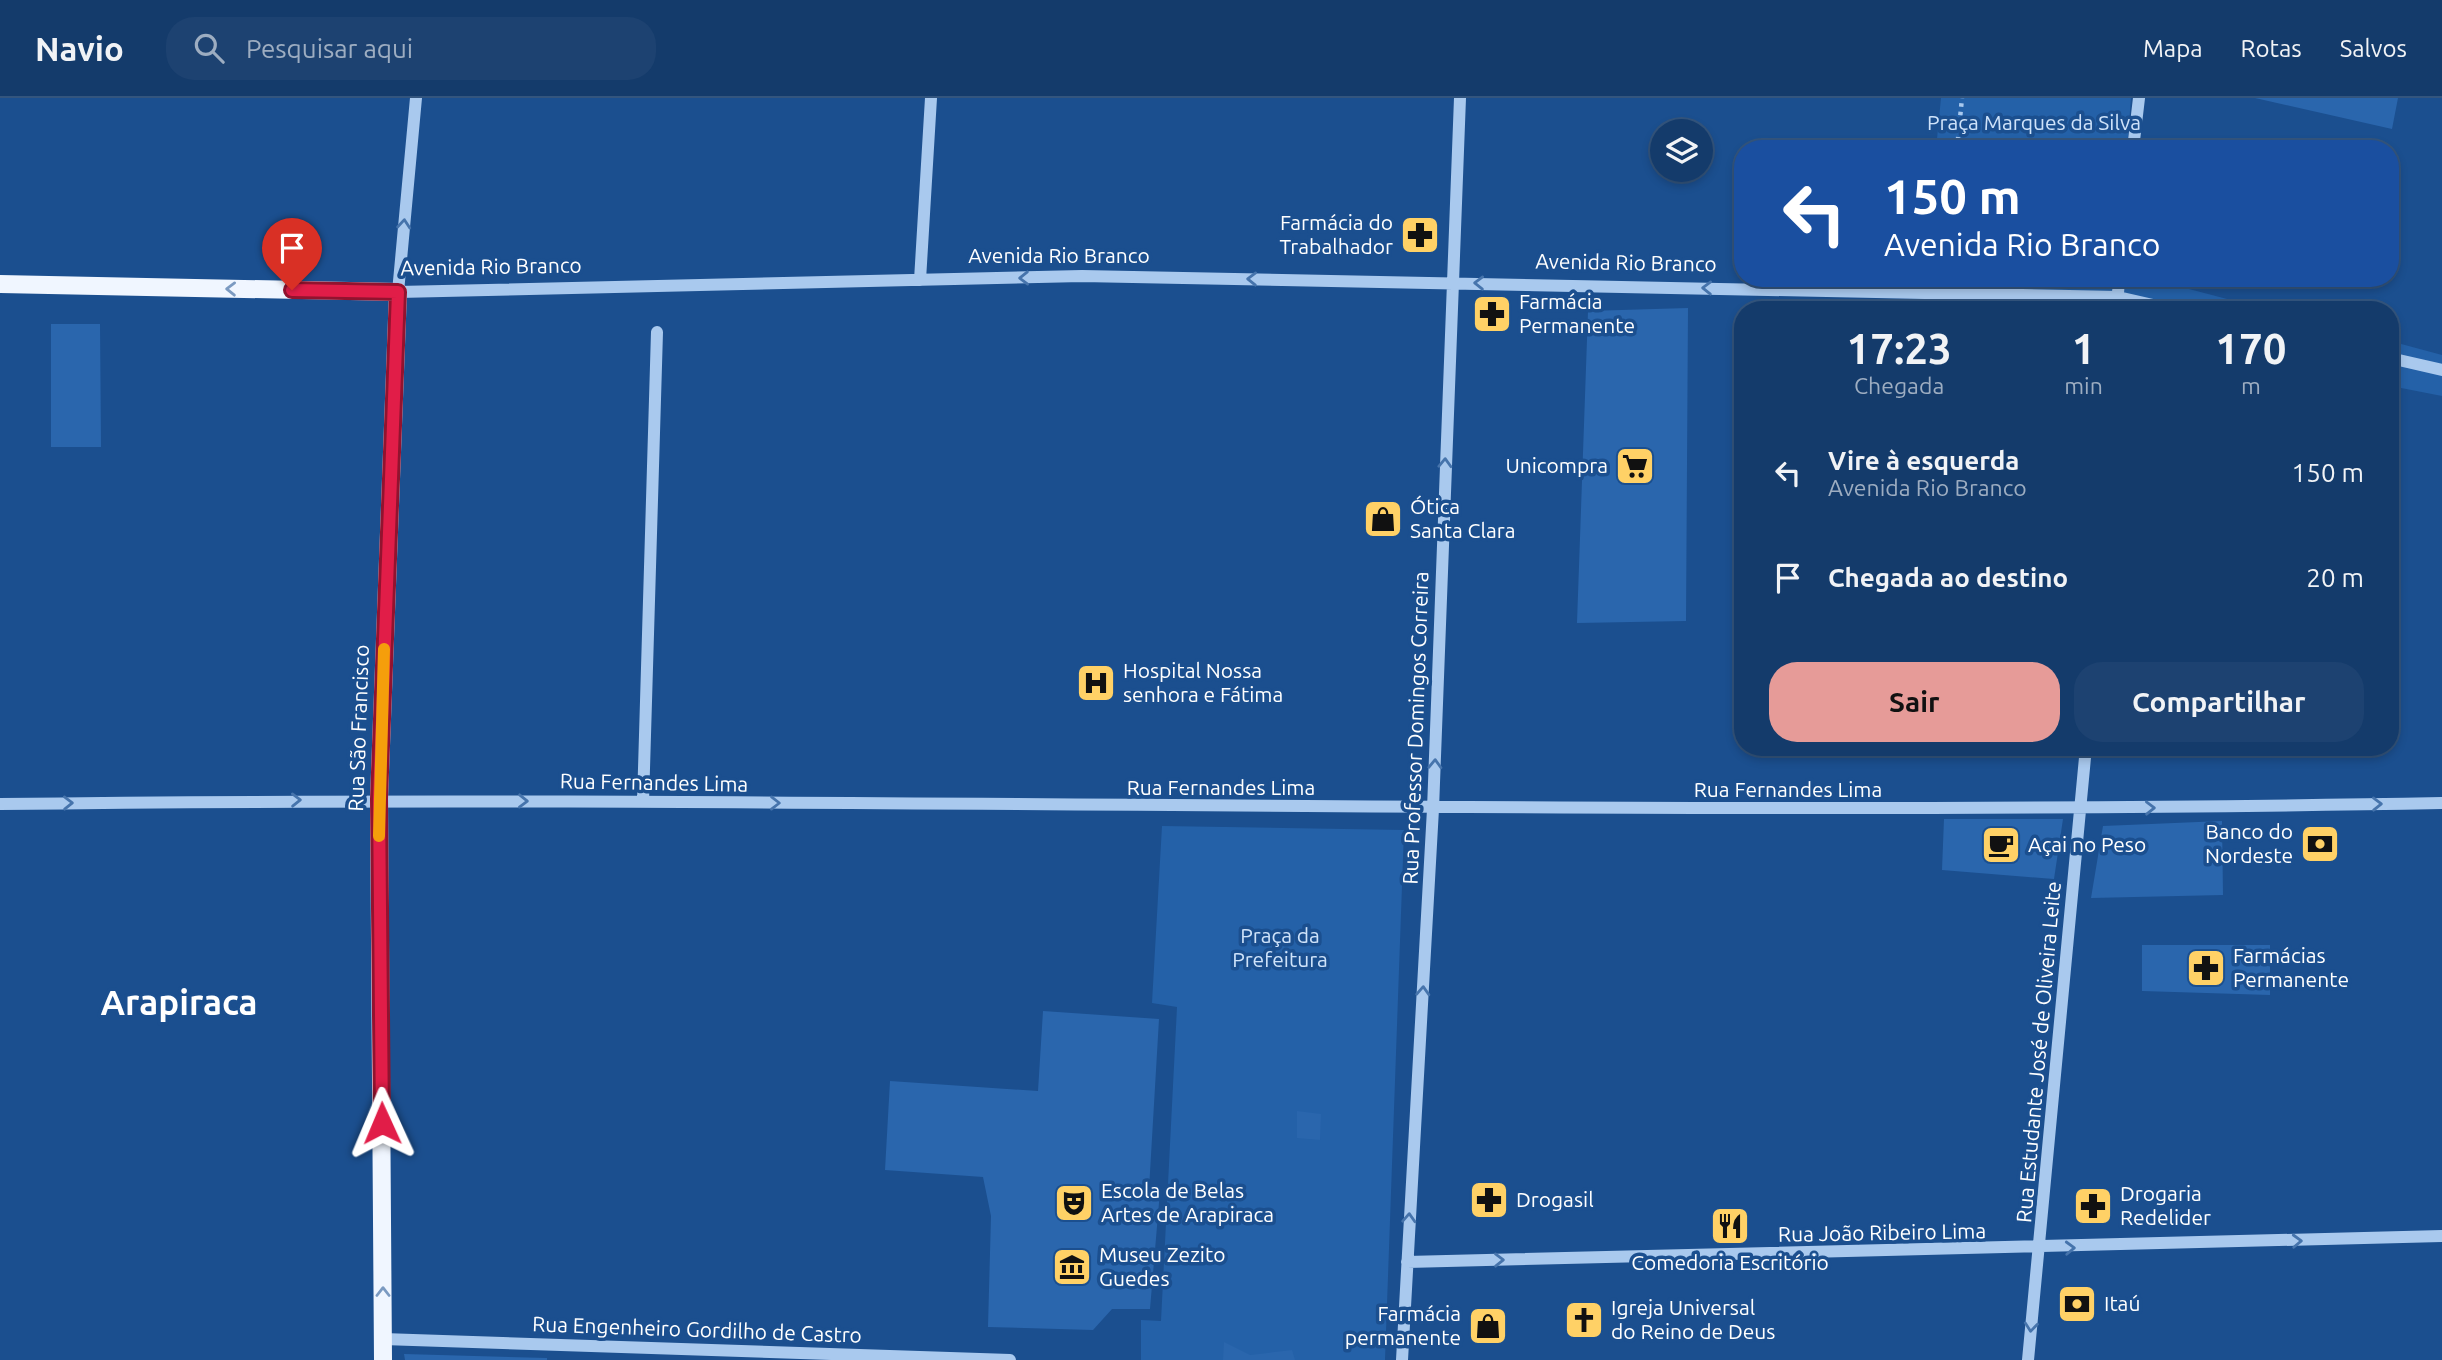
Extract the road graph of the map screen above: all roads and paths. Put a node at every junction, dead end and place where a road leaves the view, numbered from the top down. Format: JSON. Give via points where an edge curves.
{"nodes":[{"id":1,"x":416,"y":98,"type":"edge"},
{"id":2,"x":931,"y":98,"type":"edge"},
{"id":3,"x":1460,"y":98,"type":"edge"},
{"id":4,"x":1962,"y":98,"type":"edge"},
{"id":5,"x":2139,"y":98,"type":"edge"},
{"id":6,"x":1958,"y":140,"type":"edge"},
{"id":7,"x":2134,"y":140,"type":"edge"},
{"id":8,"x":920,"y":280,"type":"junction"},
{"id":9,"x":1452,"y":282,"type":"junction"},
{"id":10,"x":0,"y":284,"type":"edge"},
{"id":11,"x":398,"y":292,"type":"junction"},
{"id":12,"x":2054,"y":301,"type":"edge"},
{"id":13,"x":657,"y":332,"type":"dead end"},
{"id":14,"x":2399,"y":360,"type":"edge"},
{"id":15,"x":2442,"y":370,"type":"edge"},
{"id":16,"x":2085,"y":756,"type":"edge"},
{"id":17,"x":379,"y":799,"type":"junction"},
{"id":18,"x":643,"y":802,"type":"junction"},
{"id":19,"x":2442,"y":803,"type":"edge"},
{"id":20,"x":0,"y":804,"type":"edge"},
{"id":21,"x":1433,"y":808,"type":"junction"},
{"id":22,"x":2082,"y":810,"type":"junction"},
{"id":23,"x":2442,"y":1236,"type":"edge"},
{"id":24,"x":2040,"y":1249,"type":"junction"},
{"id":25,"x":1407,"y":1262,"type":"junction"},
{"id":26,"x":383,"y":1339,"type":"junction"},
{"id":27,"x":383,"y":1360,"type":"edge"},
{"id":28,"x":1010,"y":1360,"type":"edge"},
{"id":29,"x":1402,"y":1360,"type":"edge"},
{"id":30,"x":2028,"y":1360,"type":"edge"}],
"edges":[{"from":11,"to":1,"type":"street","name":"Rua São Francisco","one_way":true},
{"from":2,"to":8,"type":"street"},
{"from":3,"to":9,"type":"street","name":"Rua Professor Domingos Correira"},
{"from":4,"to":6,"type":"path"},
{"from":5,"to":7,"type":"street"},
{"from":9,"to":8,"type":"street","name":"Avenida Rio Branco","one_way":true,"via":[[1082,276]]},
{"from":8,"to":11,"type":"street","name":"Avenida Rio Branco"},
{"from":12,"to":9,"type":"street","name":"Avenida Rio Branco","one_way":true},
{"from":21,"to":9,"type":"street","name":"Rua Professor Domingos Correira","one_way":true},
{"from":11,"to":10,"type":"main road","name":"Avenida Rio Branco","one_way":true},
{"from":11,"to":17,"type":"main road","name":"Rua São Francisco"},
{"from":13,"to":18,"type":"street"},
{"from":14,"to":15,"type":"street"},
{"from":16,"to":22,"type":"street","name":"Rua Estudante José de Oliveira Leite"},
{"from":17,"to":18,"type":"street","name":"Rua Fernandes Lima","one_way":true},
{"from":20,"to":17,"type":"street","name":"Rua Fernandes Lima","one_way":true},
{"from":26,"to":17,"type":"main road","name":"Rua São Francisco","one_way":true},
{"from":18,"to":21,"type":"street","name":"Rua Fernandes Lima","one_way":true},
{"from":22,"to":19,"type":"street","name":"Rua Fernandes Lima","one_way":true},
{"from":21,"to":22,"type":"street","name":"Rua Fernandes Lima"},
{"from":25,"to":21,"type":"street","name":"Rua Professor Domingos Correira","one_way":true},
{"from":22,"to":24,"type":"street","name":"Rua Estudante José de Oliveira Leite"},
{"from":24,"to":23,"type":"street","name":"Rua João Ribeiro Lima","one_way":true},
{"from":25,"to":24,"type":"street","name":"Rua João Ribeiro Lima","one_way":true},
{"from":24,"to":30,"type":"street","name":"Rua Estudante José de Oliveira Leite","one_way":true},
{"from":25,"to":29,"type":"street","name":"Rua Professor Domingos Correira"},
{"from":26,"to":27,"type":"main road","name":"Rua São Francisco"},
{"from":26,"to":28,"type":"street","name":"Rua Engenheiro Gordilho de Castro"}]}
